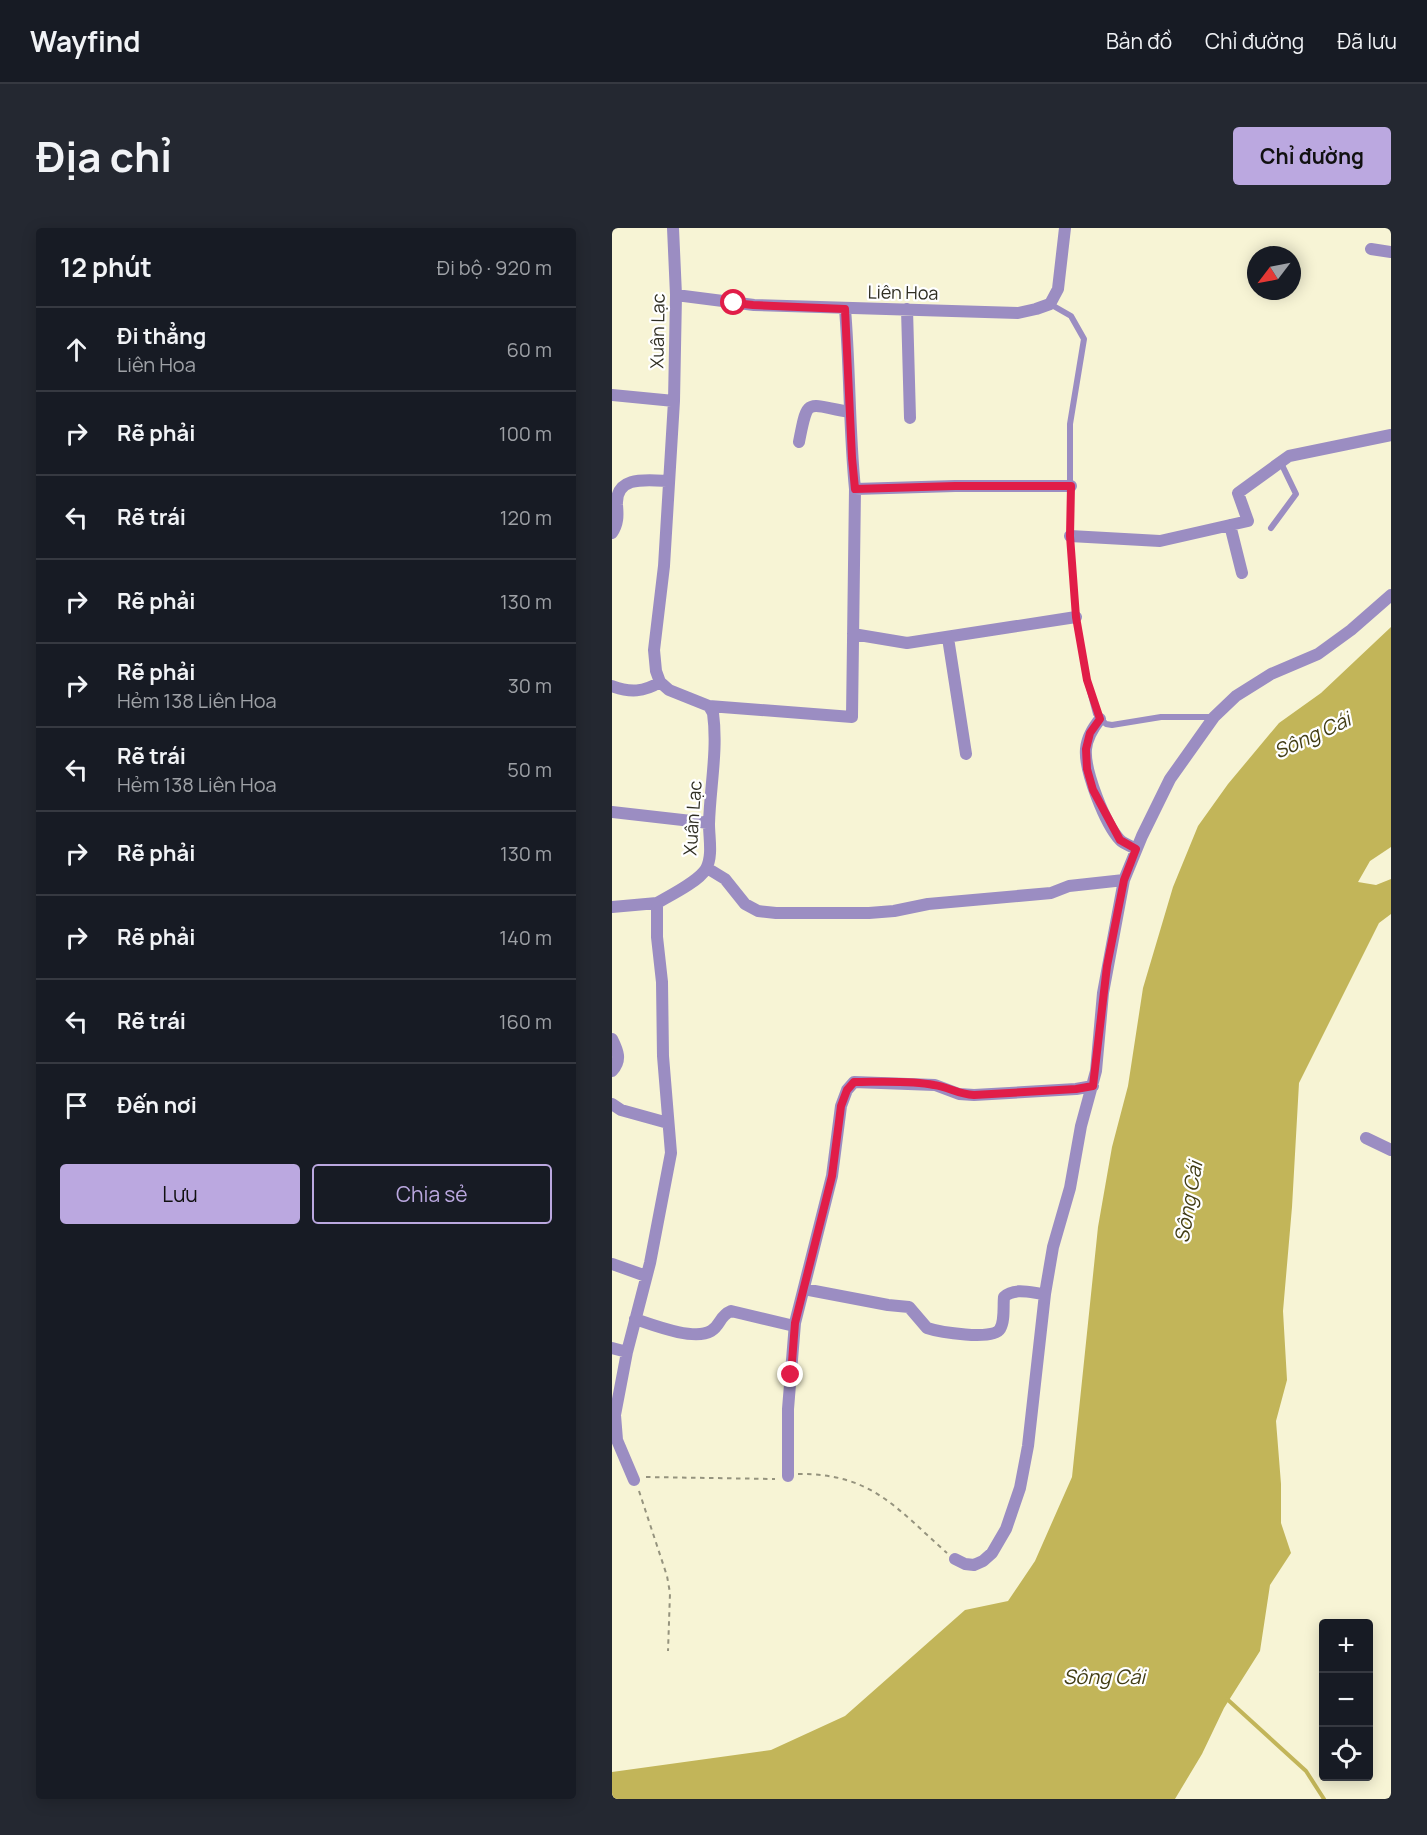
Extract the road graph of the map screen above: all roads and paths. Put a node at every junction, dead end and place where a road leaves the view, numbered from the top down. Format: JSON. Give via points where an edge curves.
{"nodes":[{"id":1,"x":673,"y":228,"type":"edge"},
{"id":2,"x":1065,"y":228,"type":"edge"},
{"id":3,"x":1371,"y":249,"type":"dead end"},
{"id":4,"x":1391,"y":252,"type":"edge"},
{"id":5,"x":676,"y":295,"type":"junction"},
{"id":6,"x":1050,"y":304,"type":"junction"},
{"id":7,"x":845,"y":309,"type":"junction"},
{"id":8,"x":907,"y":309,"type":"junction"},
{"id":9,"x":612,"y":395,"type":"edge"},
{"id":10,"x":674,"y":401,"type":"junction"},
{"id":11,"x":850,"y":412,"type":"junction"},
{"id":12,"x":910,"y":418,"type":"dead end"},
{"id":13,"x":1391,"y":435,"type":"edge"},
{"id":14,"x":799,"y":442,"type":"dead end"},
{"id":15,"x":1281,"y":463,"type":"junction"},
{"id":16,"x":669,"y":481,"type":"junction"},
{"id":17,"x":1071,"y":486,"type":"junction"},
{"id":18,"x":855,"y":489,"type":"junction"},
{"id":19,"x":1230,"y":525,"type":"junction"},
{"id":20,"x":1271,"y":528,"type":"dead end"},
{"id":21,"x":612,"y":533,"type":"edge"},
{"id":22,"x":1070,"y":536,"type":"junction"},
{"id":23,"x":1242,"y":573,"type":"dead end"},
{"id":24,"x":1391,"y":595,"type":"edge"},
{"id":25,"x":1076,"y":617,"type":"junction"},
{"id":26,"x":853,"y":634,"type":"junction"},
{"id":27,"x":948,"y":638,"type":"junction"},
{"id":28,"x":660,"y":682,"type":"junction"},
{"id":29,"x":612,"y":686,"type":"edge"},
{"id":30,"x":709,"y":706,"type":"junction"},
{"id":31,"x":1214,"y":717,"type":"junction"},
{"id":32,"x":1100,"y":719,"type":"junction"},
{"id":33,"x":966,"y":754,"type":"dead end"},
{"id":34,"x":612,"y":812,"type":"edge"},
{"id":35,"x":709,"y":823,"type":"junction"},
{"id":36,"x":1136,"y":849,"type":"junction"},
{"id":37,"x":707,"y":868,"type":"junction"},
{"id":38,"x":1124,"y":880,"type":"junction"},
{"id":39,"x":657,"y":903,"type":"junction"},
{"id":40,"x":612,"y":907,"type":"edge"},
{"id":41,"x":612,"y":1039,"type":"edge"},
{"id":42,"x":612,"y":1071,"type":"edge"},
{"id":43,"x":1093,"y":1086,"type":"junction"},
{"id":44,"x":612,"y":1104,"type":"edge"},
{"id":45,"x":668,"y":1123,"type":"junction"},
{"id":46,"x":1366,"y":1138,"type":"dead end"},
{"id":47,"x":1391,"y":1150,"type":"edge"},
{"id":48,"x":612,"y":1264,"type":"edge"},
{"id":49,"x":646,"y":1276,"type":"junction"},
{"id":50,"x":804,"y":1289,"type":"junction"},
{"id":51,"x":1045,"y":1294,"type":"junction"},
{"id":52,"x":635,"y":1319,"type":"junction"},
{"id":53,"x":795,"y":1323,"type":"junction"},
{"id":54,"x":612,"y":1348,"type":"edge"},
{"id":55,"x":627,"y":1352,"type":"junction"},
{"id":56,"x":788,"y":1476,"type":"junction"},
{"id":57,"x":634,"y":1480,"type":"junction"},
{"id":58,"x":955,"y":1559,"type":"joint"},
{"id":59,"x":668,"y":1651,"type":"dead end"}],
"edges":[{"from":1,"to":5,"type":"street","name":"Xuân Lạc"},
{"from":2,"to":6,"type":"street","via":[[1058,289]]},
{"from":3,"to":4,"type":"street"},
{"from":5,"to":7,"type":"street","name":"Liên Hoa","via":[[753,305]]},
{"from":5,"to":10,"type":"street","name":"Xuân Lạc"},
{"from":6,"to":8,"type":"street","name":"Liên Hoa","via":[[1018,313]]},
{"from":6,"to":17,"type":"lane","via":[[1071,316],[1084,339],[1070,424]]},
{"from":7,"to":8,"type":"street","name":"Liên Hoa"},
{"from":7,"to":11,"type":"street"},
{"from":8,"to":12,"type":"street"},
{"from":9,"to":10,"type":"street"},
{"from":10,"to":16,"type":"street","name":"Xuân Lạc"},
{"from":11,"to":14,"type":"street","via":[[809,406]]},
{"from":11,"to":18,"type":"street"},
{"from":13,"to":15,"type":"street","via":[[1295,454]]},
{"from":15,"to":19,"type":"street","via":[[1238,494],[1248,521]]},
{"from":15,"to":20,"type":"lane","via":[[1296,494]]},
{"from":16,"to":21,"type":"street","via":[[640,481],[620,487],[618,517]]},
{"from":16,"to":28,"type":"street","name":"Xuân Lạc","via":[[654,650]]},
{"from":17,"to":18,"type":"street"},
{"from":17,"to":22,"type":"lane"},
{"from":18,"to":26,"type":"street"},
{"from":19,"to":22,"type":"street","via":[[1160,541]]},
{"from":19,"to":23,"type":"street"},
{"from":22,"to":25,"type":"lane"},
{"from":24,"to":31,"type":"street","via":[[1318,654],[1271,674],[1236,696]]},
{"from":25,"to":27,"type":"street"},
{"from":25,"to":32,"type":"lane","via":[[1087,680]]},
{"from":26,"to":27,"type":"street","via":[[907,643]]},
{"from":26,"to":30,"type":"street","via":[[852,717]]},
{"from":27,"to":33,"type":"street"},
{"from":28,"to":29,"type":"street","via":[[642,691]]},
{"from":28,"to":30,"type":"street","via":[[669,690]]},
{"from":30,"to":35,"type":"street","name":"Xuân Lạc","via":[[714,721]]},
{"from":31,"to":32,"type":"lane","via":[[1161,717],[1112,725]]},
{"from":31,"to":36,"type":"street","via":[[1170,779]]},
{"from":32,"to":36,"type":"street","via":[[1090,733],[1087,769],[1093,790],[1120,840]]},
{"from":34,"to":35,"type":"street"},
{"from":35,"to":37,"type":"street","name":"Xuân Lạc"},
{"from":36,"to":38,"type":"street"},
{"from":37,"to":38,"type":"street","via":[[725,879],[745,904],[758,911],[776,913],[894,911],[928,904],[1051,893],[1069,886]]},
{"from":37,"to":39,"type":"street","name":"Xuân Lạc"},
{"from":38,"to":43,"type":"street","via":[[1103,993]]},
{"from":39,"to":40,"type":"street"},
{"from":39,"to":45,"type":"street"},
{"from":41,"to":42,"type":"street","via":[[619,1062]]},
{"from":43,"to":50,"type":"street","via":[[974,1095],[928,1084],[850,1085],[841,1106],[832,1176]]},
{"from":43,"to":51,"type":"street"},
{"from":44,"to":45,"type":"street"},
{"from":45,"to":49,"type":"street","via":[[671,1164]]},
{"from":46,"to":47,"type":"street"},
{"from":48,"to":49,"type":"street"},
{"from":49,"to":52,"type":"street"},
{"from":50,"to":51,"type":"street","via":[[909,1307],[927,1328],[982,1336],[1001,1328],[1004,1297],[1008,1293]]},
{"from":50,"to":53,"type":"street"},
{"from":51,"to":58,"type":"street","via":[[1028,1446],[1014,1509],[999,1544],[983,1561],[974,1565]]},
{"from":52,"to":53,"type":"street","via":[[699,1334],[717,1327],[723,1314],[731,1311]]},
{"from":52,"to":55,"type":"street"},
{"from":53,"to":56,"type":"street","via":[[788,1409]]},
{"from":54,"to":55,"type":"street"},
{"from":55,"to":57,"type":"street","via":[[614,1425]]},
{"from":56,"to":57,"type":"path"},
{"from":56,"to":58,"type":"path","via":[[834,1476],[878,1493]]},
{"from":57,"to":59,"type":"path","via":[[667,1576]]}]}
